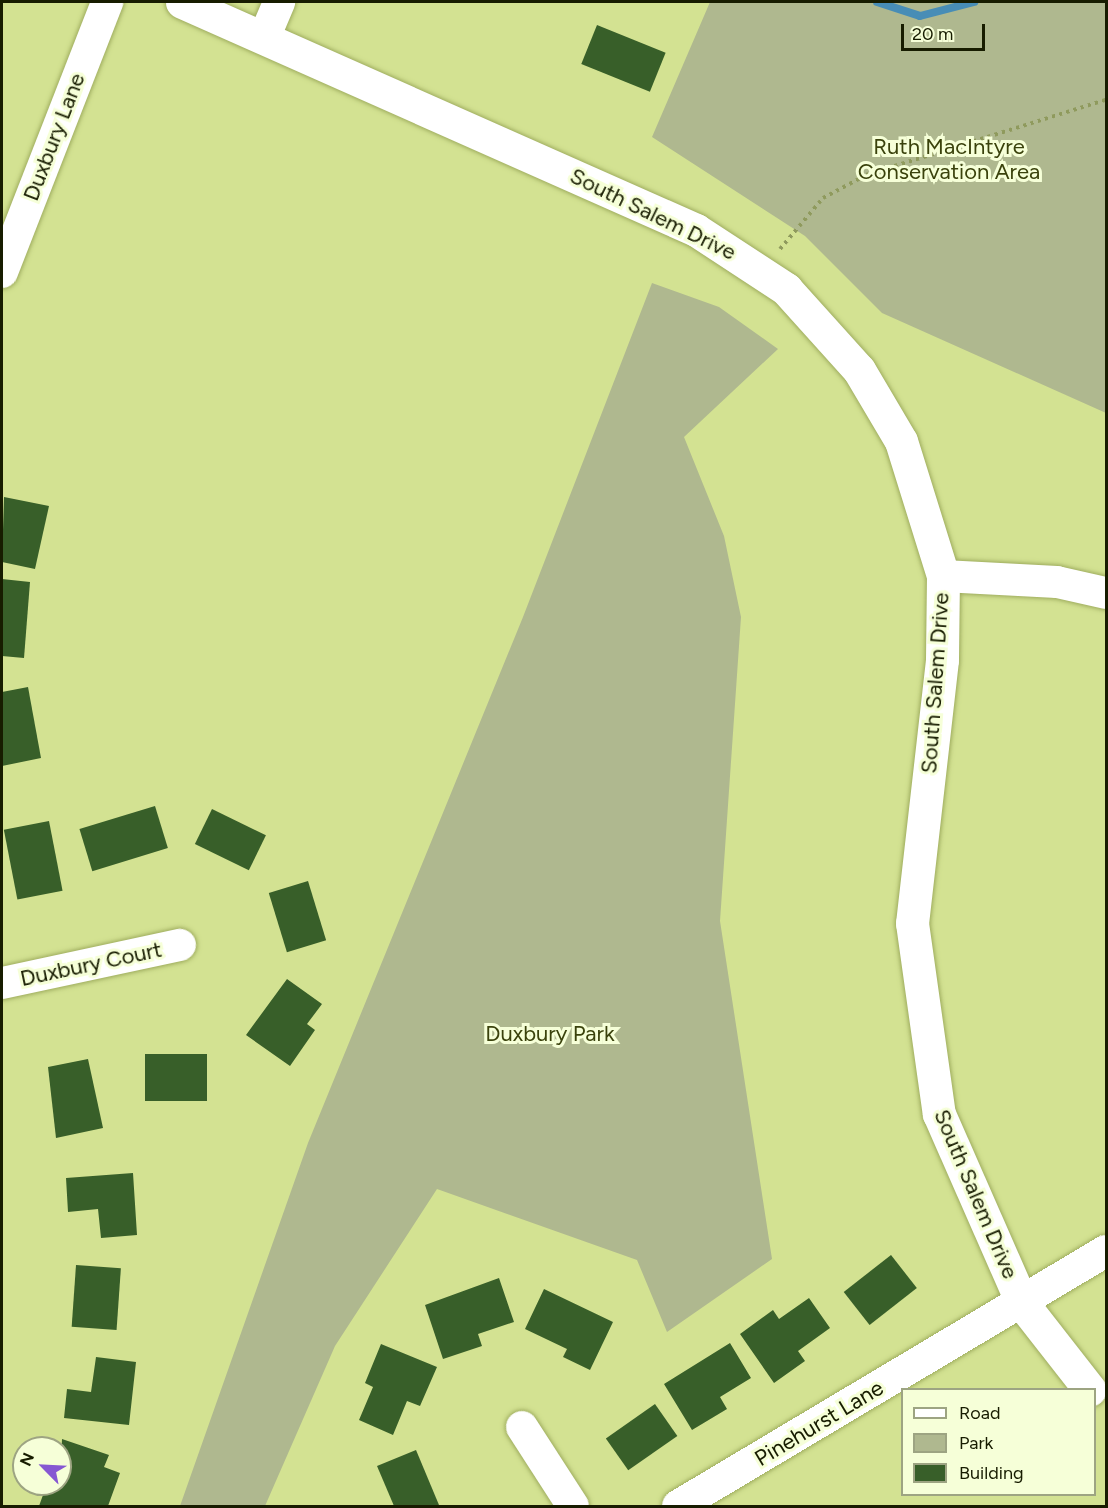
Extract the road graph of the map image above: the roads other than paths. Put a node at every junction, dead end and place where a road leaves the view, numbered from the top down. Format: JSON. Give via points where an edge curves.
{"nodes":[{"id":1,"x":107,"y":2,"type":"edge"},
{"id":2,"x":182,"y":2,"type":"edge"},
{"id":3,"x":279,"y":2,"type":"edge"},
{"id":4,"x":264,"y":38,"type":"junction"},
{"id":5,"x":2,"y":272,"type":"edge"},
{"id":6,"x":943,"y":576,"type":"junction"},
{"id":7,"x":1107,"y":593,"type":"edge"},
{"id":8,"x":180,"y":945,"type":"dead end"},
{"id":9,"x":2,"y":983,"type":"edge"},
{"id":10,"x":1107,"y":1251,"type":"edge"},
{"id":11,"x":1022,"y":1303,"type":"junction"},
{"id":12,"x":1089,"y":1388,"type":"edge"},
{"id":13,"x":1096,"y":1396,"type":"edge"},
{"id":14,"x":1107,"y":1408,"type":"edge"},
{"id":15,"x":522,"y":1427,"type":"dead end"},
{"id":16,"x":573,"y":1506,"type":"edge"},
{"id":17,"x":678,"y":1506,"type":"edge"}],
"edges":[{"from":1,"to":5,"type":"street","name":"Duxbury Lane"},
{"from":2,"to":4,"type":"street","name":"South Salem Drive"},
{"from":3,"to":4,"type":"street"},
{"from":4,"to":6,"type":"street","name":"South Salem Drive","via":[[696,230],[762,270],[815,317],[877,399],[901,441]]},
{"from":6,"to":7,"type":"street","via":[[1057,582]]},
{"from":6,"to":11,"type":"street","name":"South Salem Drive","via":[[942,660],[912,923],[939,1114]]},
{"from":8,"to":9,"type":"street","name":"Duxbury Court"},
{"from":10,"to":11,"type":"street","name":"Pinehurst Lane"},
{"from":11,"to":12,"type":"street","name":"South Salem Drive"},
{"from":11,"to":17,"type":"street","name":"Pinehurst Lane"},
{"from":13,"to":14,"type":"street"},
{"from":15,"to":16,"type":"street"}]}
